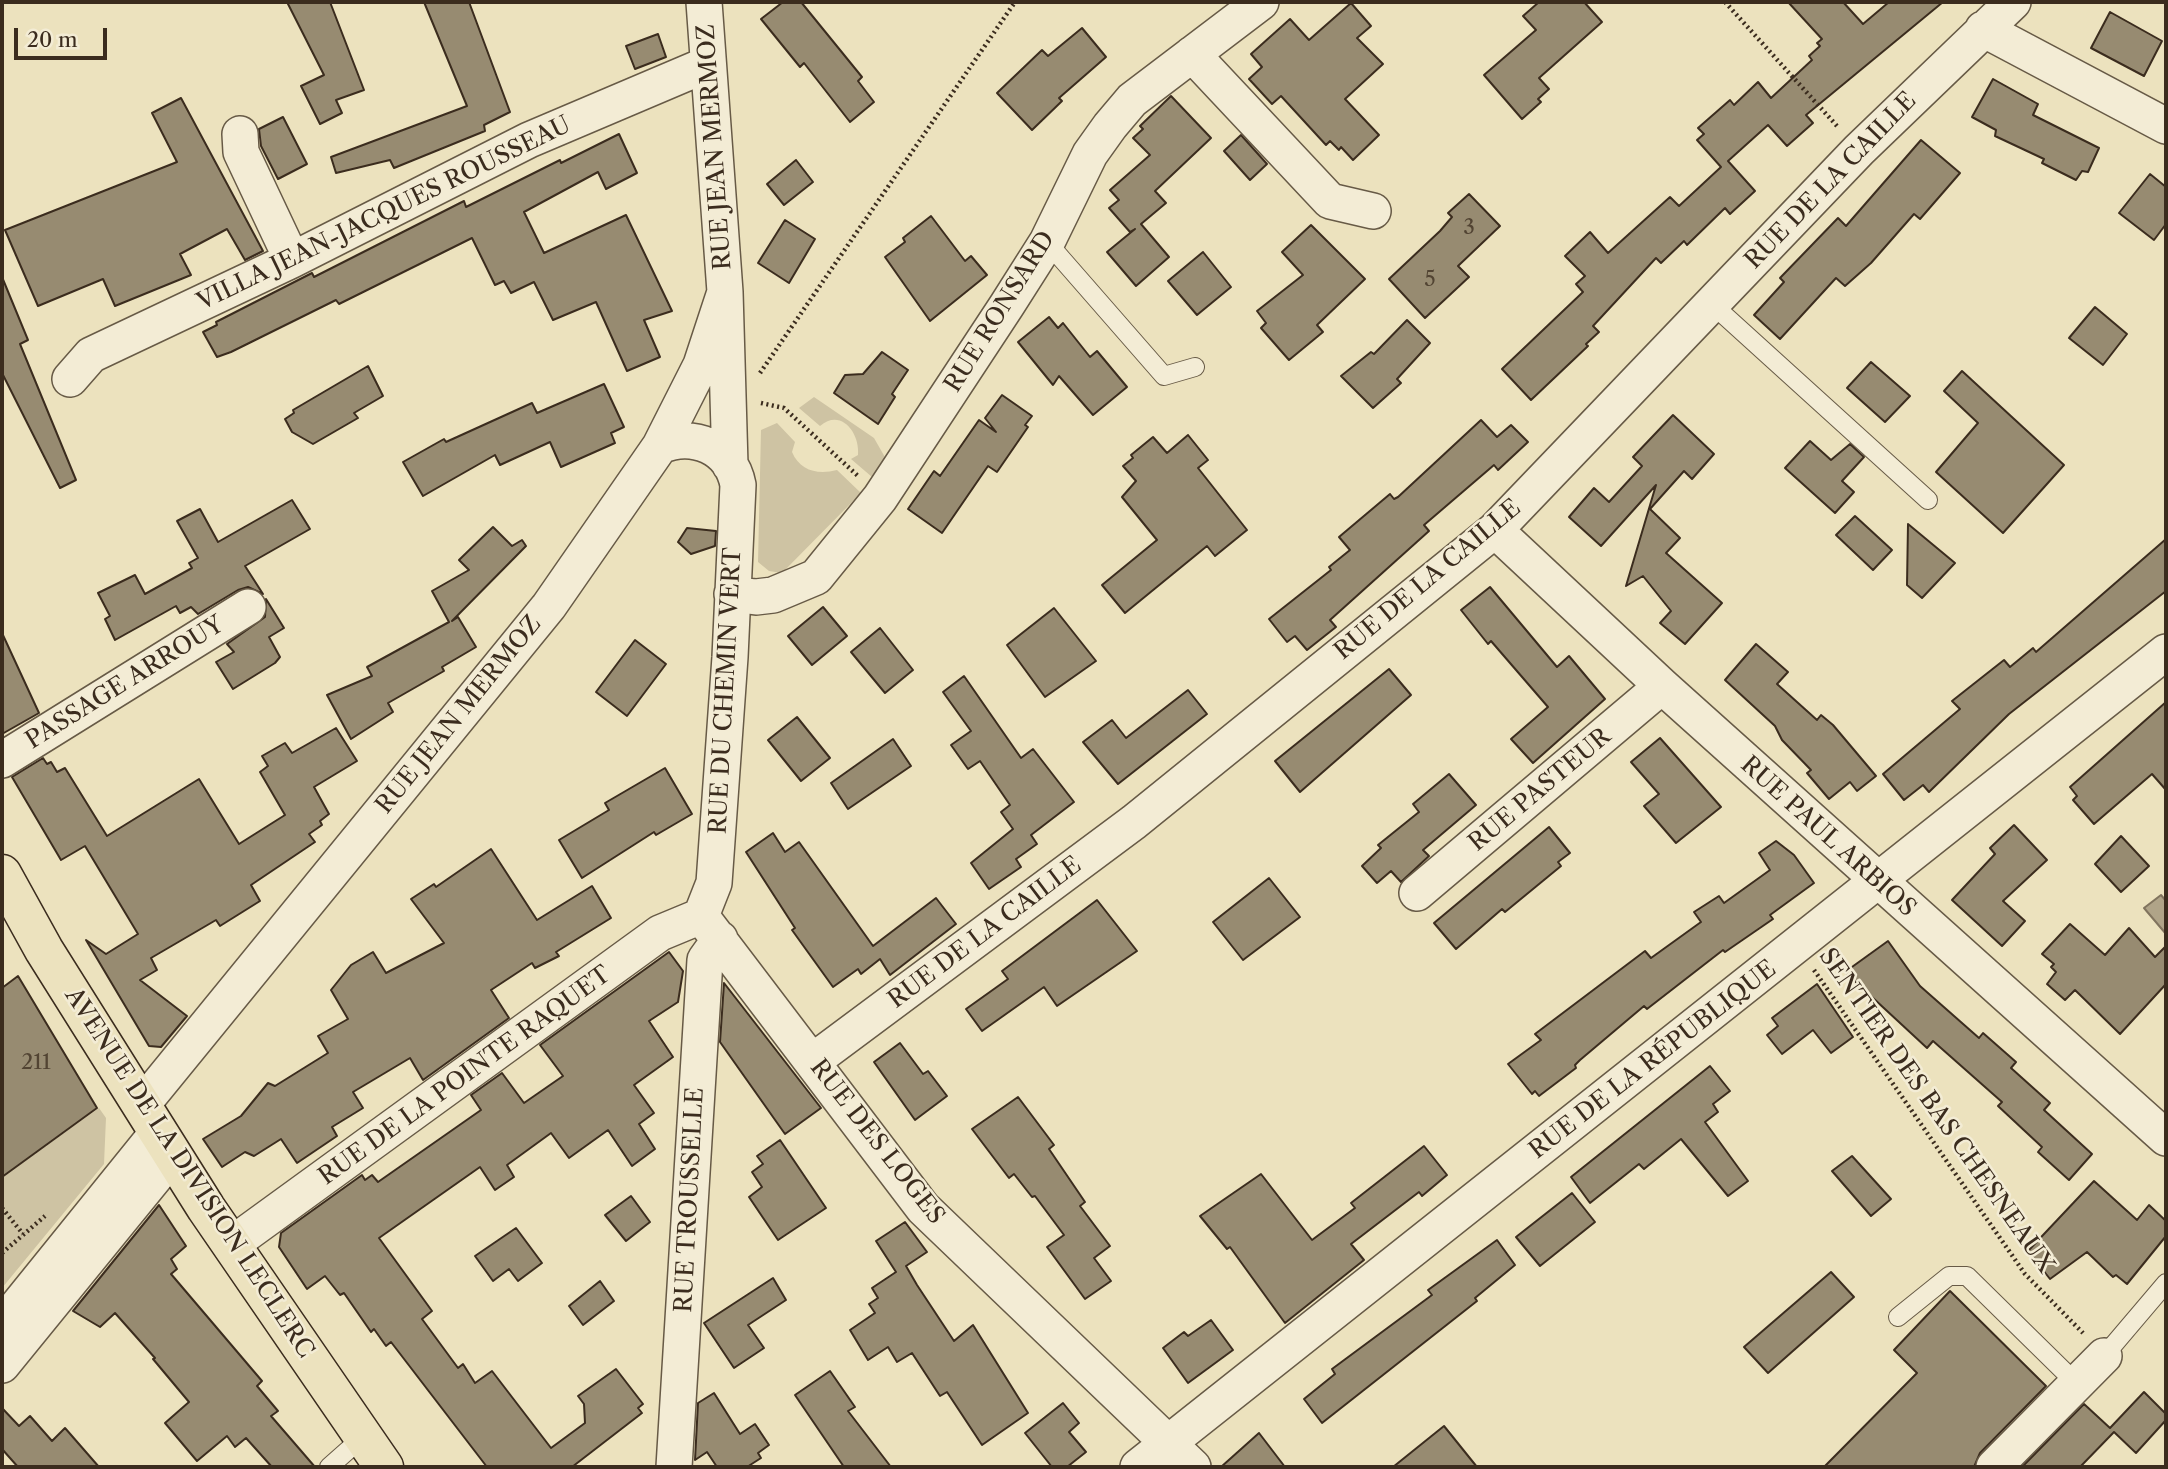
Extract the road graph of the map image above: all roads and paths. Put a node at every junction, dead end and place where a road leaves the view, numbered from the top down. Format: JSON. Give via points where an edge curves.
{"nodes":[{"id":1,"x":704,"y":2,"type":"edge"},
{"id":2,"x":1015,"y":2,"type":"edge"},
{"id":3,"x":1261,"y":2,"type":"edge"},
{"id":4,"x":1726,"y":2,"type":"edge"},
{"id":5,"x":2013,"y":2,"type":"edge"},
{"id":6,"x":1983,"y":29,"type":"junction"},
{"id":7,"x":1192,"y":54,"type":"junction"},
{"id":8,"x":708,"y":64,"type":"junction"},
{"id":9,"x":2166,"y":126,"type":"edge"},
{"id":10,"x":240,"y":134,"type":"dead end"},
{"id":11,"x":1859,"y":150,"type":"junction"},
{"id":12,"x":1373,"y":211,"type":"dead end"},
{"id":13,"x":1047,"y":242,"type":"junction"},
{"id":14,"x":292,"y":260,"type":"junction"},
{"id":15,"x":725,"y":292,"type":"junction"},
{"id":16,"x":1713,"y":305,"type":"junction"},
{"id":17,"x":1195,"y":367,"type":"dead end"},
{"id":18,"x":71,"y":379,"type":"dead end"},
{"id":19,"x":730,"y":413,"type":"junction"},
{"id":20,"x":660,"y":446,"type":"junction"},
{"id":21,"x":730,"y":466,"type":"junction"},
{"id":22,"x":880,"y":498,"type":"junction"},
{"id":23,"x":1928,"y":500,"type":"dead end"},
{"id":24,"x":1495,"y":530,"type":"junction"},
{"id":25,"x":732,"y":594,"type":"junction"},
{"id":26,"x":248,"y":607,"type":"dead end"},
{"id":27,"x":2166,"y":652,"type":"edge"},
{"id":28,"x":1662,"y":687,"type":"junction"},
{"id":29,"x":2,"y":760,"type":"edge"},
{"id":30,"x":2,"y":874,"type":"edge"},
{"id":31,"x":1878,"y":882,"type":"junction"},
{"id":32,"x":1417,"y":893,"type":"dead end"},
{"id":33,"x":711,"y":927,"type":"junction"},
{"id":34,"x":1797,"y":946,"type":"junction"},
{"id":35,"x":813,"y":1061,"type":"junction"},
{"id":36,"x":157,"y":1131,"type":"junction"},
{"id":37,"x":2166,"y":1138,"type":"edge"},
{"id":38,"x":2,"y":1208,"type":"edge"},
{"id":39,"x":52,"y":1210,"type":"dead end"},
{"id":40,"x":23,"y":1234,"type":"junction"},
{"id":41,"x":232,"y":1244,"type":"junction"},
{"id":42,"x":2,"y":1253,"type":"edge"},
{"id":43,"x":2166,"y":1283,"type":"edge"},
{"id":44,"x":1898,"y":1317,"type":"dead end"},
{"id":45,"x":2,"y":1325,"type":"edge"},
{"id":46,"x":2105,"y":1356,"type":"junction"},
{"id":47,"x":2,"y":1365,"type":"edge"},
{"id":48,"x":2077,"y":1384,"type":"junction"},
{"id":49,"x":1169,"y":1443,"type":"junction"},
{"id":50,"x":374,"y":1452,"type":"edge"},
{"id":51,"x":329,"y":1467,"type":"edge"},
{"id":52,"x":674,"y":1467,"type":"edge"},
{"id":53,"x":1138,"y":1467,"type":"edge"},
{"id":54,"x":1193,"y":1467,"type":"edge"},
{"id":55,"x":1994,"y":1467,"type":"edge"}],
"edges":[{"from":1,"to":8,"type":"street","name":"RUE JEAN MERMOZ"},
{"from":2,"to":19,"type":"path"},
{"from":3,"to":7,"type":"street","name":"RUE RONSARD"},
{"from":4,"to":11,"type":"path"},
{"from":5,"to":6,"type":"street","name":"RUE DE LA CAILLE"},
{"from":6,"to":9,"type":"street"},
{"from":6,"to":11,"type":"street","name":"RUE DE LA CAILLE"},
{"from":7,"to":12,"type":"street","via":[[1330,201]]},
{"from":7,"to":13,"type":"street","name":"RUE RONSARD","via":[[1132,100],[1110,126],[1090,154]]},
{"from":8,"to":14,"type":"street","name":"VILLA JEAN-JACQUES ROUSSEAU","via":[[529,140]]},
{"from":8,"to":15,"type":"street","name":"RUE JEAN MERMOZ"},
{"from":10,"to":14,"type":"street","via":[[241,152]]},
{"from":11,"to":16,"type":"street","name":"RUE DE LA CAILLE"},
{"from":13,"to":17,"type":"lane","via":[[1164,376]]},
{"from":13,"to":22,"type":"street","name":"RUE RONSARD"},
{"from":14,"to":18,"type":"street","name":"VILLA JEAN-JACQUES ROUSSEAU","via":[[91,355]]},
{"from":15,"to":19,"type":"street","name":"RUE JEAN MERMOZ"},
{"from":15,"to":20,"type":"street","name":"RUE JEAN MERMOZ","via":[[701,365]]},
{"from":16,"to":23,"type":"lane"},
{"from":16,"to":24,"type":"street","name":"RUE DE LA CAILLE"},
{"from":19,"to":21,"type":"street","name":"RUE JEAN MERMOZ"},
{"from":19,"to":22,"type":"path","via":[[761,402],[784,408]]},
{"from":20,"to":21,"type":"street","via":[[681,440],[703,443],[724,456]]},
{"from":20,"to":36,"type":"street","name":"RUE JEAN MERMOZ","via":[[549,606]]},
{"from":21,"to":25,"type":"street","name":"RUE DU CHEMIN VERT","via":[[738,485]]},
{"from":22,"to":25,"type":"street","name":"RUE RONSARD","via":[[816,577],[773,595]]},
{"from":24,"to":28,"type":"street","name":"RUE PAUL ARBIOS"},
{"from":24,"to":35,"type":"street","name":"RUE DE LA CAILLE","via":[[1134,822]]},
{"from":25,"to":33,"type":"street","name":"RUE DU CHEMIN VERT"},
{"from":26,"to":29,"type":"street","name":"PASSAGE ARROUY"},
{"from":27,"to":31,"type":"street","name":"RUE DE LA RÉPUBLIQUE"},
{"from":28,"to":31,"type":"street","name":"RUE PAUL ARBIOS"},
{"from":28,"to":32,"type":"street","name":"RUE PASTEUR"},
{"from":30,"to":36,"type":"main road","name":"AVENUE DE LA DIVISION LECLERC"},
{"from":31,"to":34,"type":"street","name":"RUE DE LA RÉPUBLIQUE"},
{"from":31,"to":37,"type":"street","name":"RUE PAUL ARBIOS"},
{"from":33,"to":35,"type":"street","name":"RUE DES LOGES"},
{"from":33,"to":41,"type":"street","name":"RUE DE LA POINTE RAQUET","via":[[682,921],[660,933]]},
{"from":33,"to":52,"type":"street","name":"RUE TROUSSELLE","via":[[705,960]]},
{"from":34,"to":46,"type":"path","name":"SENTIER DES BAS CHESNEAUX","via":[[2025,1274]]},
{"from":34,"to":49,"type":"street","name":"RUE DE LA RÉPUBLIQUE"},
{"from":35,"to":49,"type":"street","name":"RUE DES LOGES","via":[[923,1208]]},
{"from":36,"to":41,"type":"main road","name":"AVENUE DE LA DIVISION LECLERC"},
{"from":36,"to":45,"type":"street"},
{"from":36,"to":47,"type":"street"},
{"from":38,"to":40,"type":"path"},
{"from":39,"to":40,"type":"path"},
{"from":40,"to":42,"type":"path"},
{"from":41,"to":50,"type":"main road","name":"AVENUE DE LA DIVISION LECLERC"},
{"from":43,"to":46,"type":"lane"},
{"from":44,"to":48,"type":"lane","via":[[1949,1276],[1967,1276]]},
{"from":46,"to":48,"type":"street"},
{"from":48,"to":55,"type":"street"},
{"from":49,"to":53,"type":"street","name":"RUE DE LA RÉPUBLIQUE"},
{"from":49,"to":54,"type":"street","name":"RUE DES LOGES"},
{"from":50,"to":51,"type":"lane"}]}
